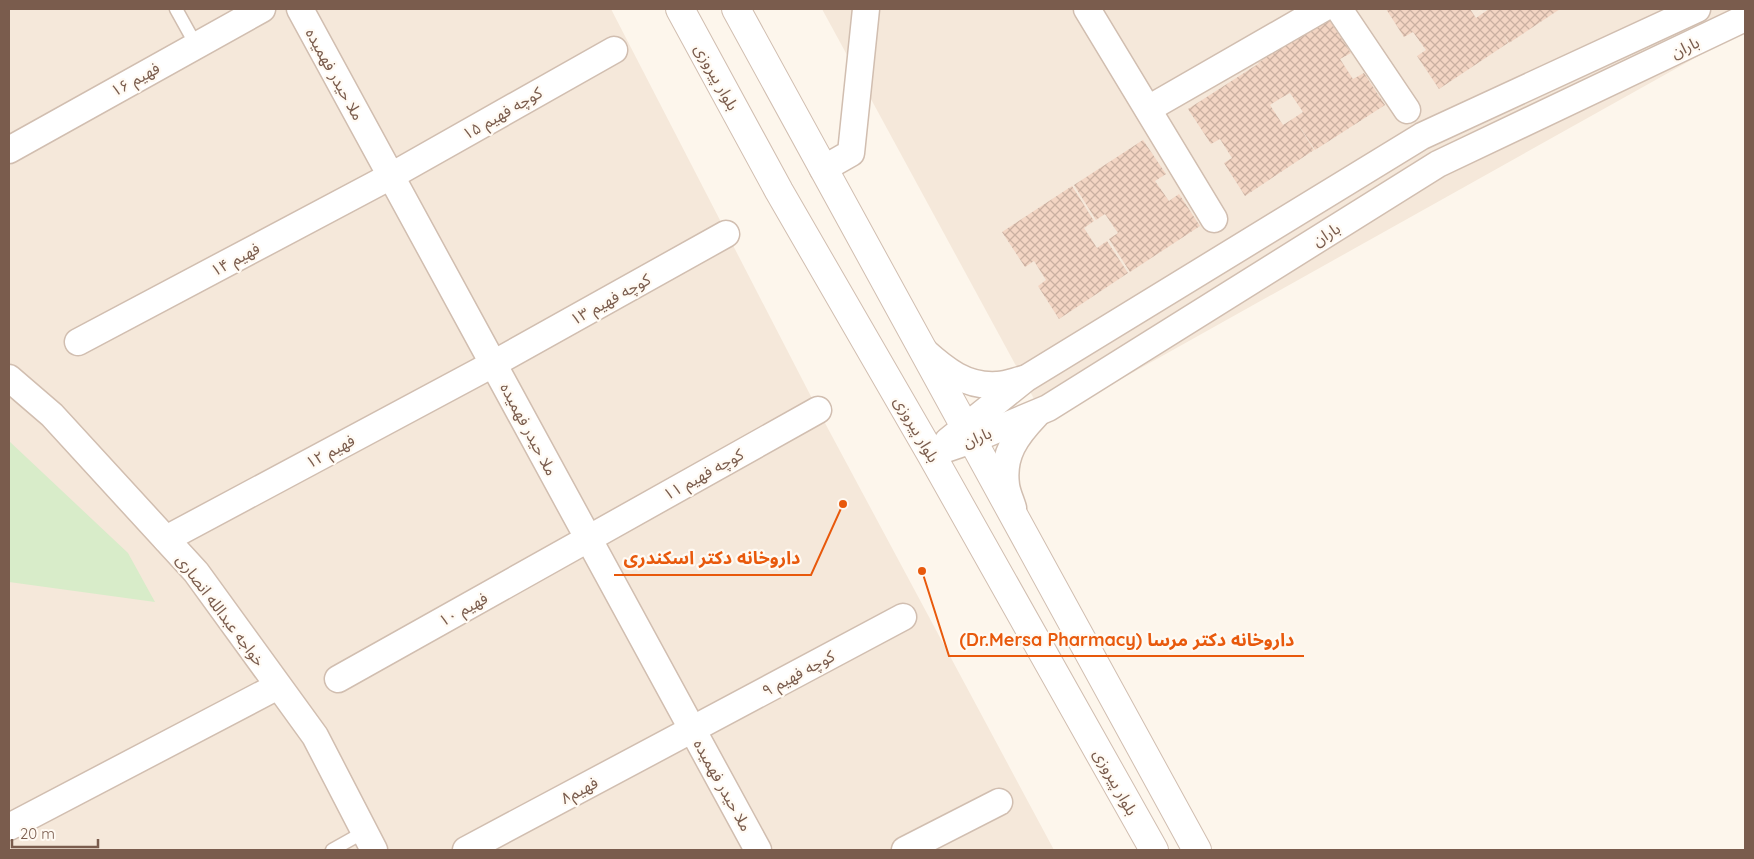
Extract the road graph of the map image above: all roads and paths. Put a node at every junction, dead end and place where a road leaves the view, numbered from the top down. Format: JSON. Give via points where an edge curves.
{"nodes":[{"id":1,"x":176,"y":9,"type":"edge"},
{"id":2,"x":262,"y":9,"type":"edge"},
{"id":3,"x":300,"y":9,"type":"edge"},
{"id":4,"x":680,"y":9,"type":"edge"},
{"id":5,"x":736,"y":9,"type":"edge"},
{"id":6,"x":866,"y":9,"type":"edge"},
{"id":7,"x":1087,"y":9,"type":"edge"},
{"id":8,"x":1322,"y":9,"type":"edge"},
{"id":9,"x":1339,"y":9,"type":"edge"},
{"id":10,"x":1696,"y":9,"type":"edge"},
{"id":11,"x":1745,"y":18,"type":"edge"},
{"id":12,"x":196,"y":45,"type":"junction"},
{"id":13,"x":614,"y":50,"type":"dead end"},
{"id":14,"x":1148,"y":109,"type":"junction"},
{"id":15,"x":1407,"y":110,"type":"dead end"},
{"id":16,"x":9,"y":150,"type":"edge"},
{"id":17,"x":824,"y":169,"type":"junction"},
{"id":18,"x":391,"y":176,"type":"junction"},
{"id":19,"x":1214,"y":219,"type":"dead end"},
{"id":20,"x":726,"y":234,"type":"dead end"},
{"id":21,"x":78,"y":342,"type":"dead end"},
{"id":22,"x":923,"y":350,"type":"junction"},
{"id":23,"x":493,"y":364,"type":"junction"},
{"id":24,"x":9,"y":378,"type":"edge"},
{"id":25,"x":1025,"y":379,"type":"junction"},
{"id":26,"x":818,"y":410,"type":"dead end"},
{"id":27,"x":1040,"y":411,"type":"junction"},
{"id":28,"x":969,"y":433,"type":"junction"},
{"id":29,"x":931,"y":454,"type":"junction"},
{"id":30,"x":1018,"y":523,"type":"junction"},
{"id":31,"x":166,"y":539,"type":"junction"},
{"id":32,"x":588,"y":539,"type":"junction"},
{"id":33,"x":903,"y":617,"type":"dead end"},
{"id":34,"x":338,"y":679,"type":"dead end"},
{"id":35,"x":278,"y":686,"type":"junction"},
{"id":36,"x":692,"y":730,"type":"junction"},
{"id":37,"x":999,"y":802,"type":"dead end"},
{"id":38,"x":9,"y":827,"type":"edge"},
{"id":39,"x":369,"y":841,"type":"edge"},
{"id":40,"x":332,"y":850,"type":"edge"},
{"id":41,"x":466,"y":850,"type":"edge"},
{"id":42,"x":758,"y":850,"type":"edge"},
{"id":43,"x":905,"y":850,"type":"edge"},
{"id":44,"x":1154,"y":850,"type":"edge"},
{"id":45,"x":1197,"y":850,"type":"edge"}],
"edges":[{"from":1,"to":12,"type":"lane"},
{"from":2,"to":12,"type":"street","name":"فهیم ۱۶"},
{"from":3,"to":18,"type":"street","name":"ملا حیدر فهمیده"},
{"from":4,"to":29,"type":"street","name":"بلوار پیروزی","via":[[779,191]]},
{"from":5,"to":17,"type":"street"},
{"from":6,"to":17,"type":"street","via":[[851,153]]},
{"from":7,"to":14,"type":"street"},
{"from":8,"to":14,"type":"street"},
{"from":9,"to":15,"type":"street"},
{"from":10,"to":25,"type":"street","name":"باران","via":[[1422,136]]},
{"from":11,"to":27,"type":"street","name":"باران","via":[[1438,164]]},
{"from":12,"to":16,"type":"street","name":"فهیم ۱۶"},
{"from":13,"to":18,"type":"street","name":"کوچه فهیم ۱۵"},
{"from":14,"to":19,"type":"street"},
{"from":17,"to":22,"type":"street"},
{"from":18,"to":21,"type":"street","name":"فهیم ۱۴"},
{"from":18,"to":23,"type":"street","name":"ملا حیدر فهمیده"},
{"from":20,"to":23,"type":"street","name":"کوچه فهیم ۱۳"},
{"from":22,"to":25,"type":"street","via":[[947,372],[969,382],[996,385]]},
{"from":22,"to":28,"type":"street"},
{"from":23,"to":31,"type":"street","name":"فهیم ۱۲"},
{"from":23,"to":32,"type":"street","name":"ملا حیدر فهمیده"},
{"from":24,"to":31,"type":"street","name":"خواجه عبدالله انصاری","via":[[52,414]]},
{"from":25,"to":28,"type":"street","name":"باران"},
{"from":26,"to":32,"type":"street","name":"کوچه فهیم ۱۱"},
{"from":27,"to":28,"type":"street","name":"باران"},
{"from":27,"to":30,"type":"street","via":[[1019,433],[1007,457],[1006,485]]},
{"from":28,"to":29,"type":"street","name":"باران"},
{"from":28,"to":30,"type":"street"},
{"from":29,"to":44,"type":"street","name":"بلوار پیروزی"},
{"from":30,"to":45,"type":"street"},
{"from":31,"to":35,"type":"street","name":"خواجه عبدالله انصاری","via":[[196,572]]},
{"from":32,"to":34,"type":"street","name":"فهیم ۱۰"},
{"from":32,"to":36,"type":"street","name":"ملا حیدر فهمیده"},
{"from":33,"to":36,"type":"street","name":"کوچه فهیم ۹"},
{"from":35,"to":38,"type":"street"},
{"from":35,"to":39,"type":"street","name":"خواجه عبدالله انصاری","via":[[315,736]]},
{"from":36,"to":41,"type":"street","name":"فهیم۸"},
{"from":36,"to":42,"type":"street","name":"ملا حیدر فهمیده"},
{"from":37,"to":43,"type":"street"},
{"from":39,"to":40,"type":"lane"}]}
